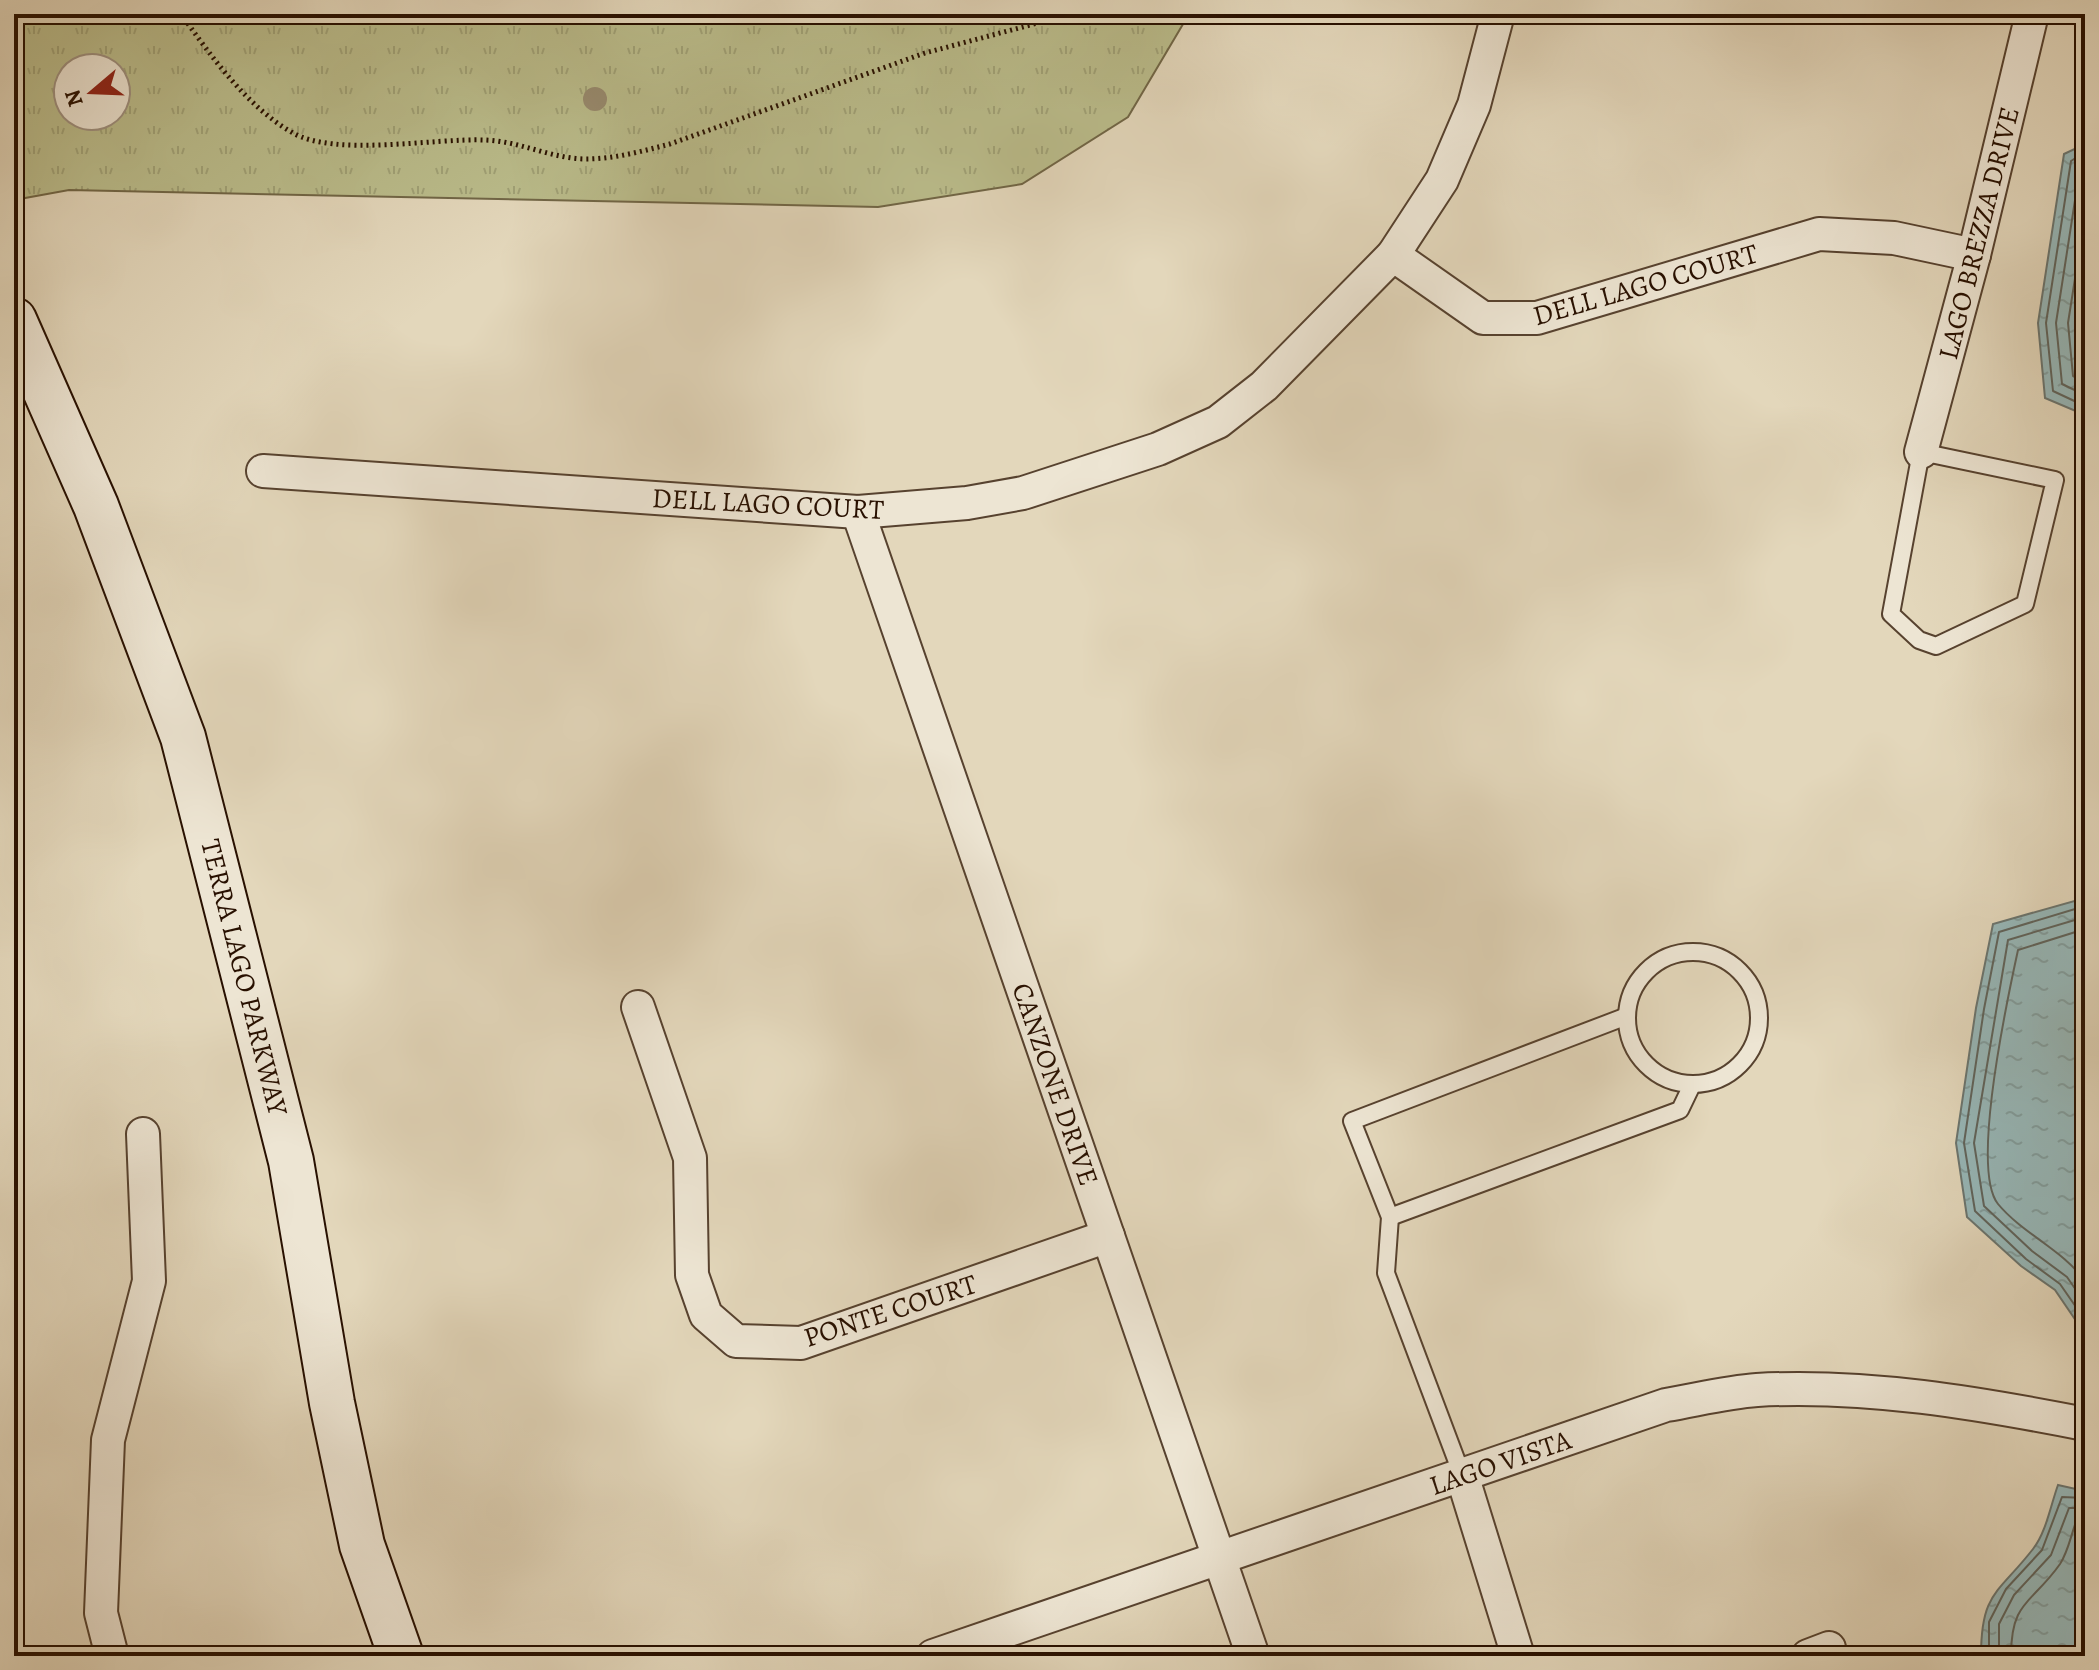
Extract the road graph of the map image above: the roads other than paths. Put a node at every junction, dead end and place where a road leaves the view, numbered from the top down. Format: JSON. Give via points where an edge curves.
{"nodes":[{"id":1,"x":1498,"y":14,"type":"edge"},
{"id":2,"x":2032,"y":14,"type":"edge"},
{"id":3,"x":1393,"y":255,"type":"junction"},
{"id":4,"x":1974,"y":255,"type":"junction"},
{"id":5,"x":14,"y":320,"type":"edge"},
{"id":6,"x":1921,"y":452,"type":"junction"},
{"id":7,"x":263,"y":471,"type":"dead end"},
{"id":8,"x":858,"y":512,"type":"junction"},
{"id":9,"x":638,"y":1007,"type":"dead end"},
{"id":10,"x":1627,"y":1016,"type":"junction"},
{"id":11,"x":1692,"y":1085,"type":"junction"},
{"id":12,"x":143,"y":1134,"type":"dead end"},
{"id":13,"x":1390,"y":1217,"type":"junction"},
{"id":14,"x":1108,"y":1236,"type":"junction"},
{"id":15,"x":2085,"y":1424,"type":"edge"},
{"id":16,"x":1462,"y":1475,"type":"junction"},
{"id":17,"x":1219,"y":1558,"type":"junction"},
{"id":18,"x":112,"y":1656,"type":"edge"},
{"id":19,"x":401,"y":1656,"type":"edge"},
{"id":20,"x":933,"y":1656,"type":"edge"},
{"id":21,"x":1253,"y":1656,"type":"edge"},
{"id":22,"x":1518,"y":1656,"type":"edge"}],
"edges":[{"from":1,"to":3,"type":"street","via":[[1474,105],[1442,180]]},
{"from":2,"to":4,"type":"street","name":"LAGO BREZZA DRIVE"},
{"from":3,"to":4,"type":"street","name":"DELL LAGO COURT","via":[[1483,318],[1537,318],[1819,234],[1894,238]]},
{"from":3,"to":8,"type":"street","name":"DELL LAGO COURT","via":[[1264,386],[1218,422],[1158,449],[1023,493]]},
{"from":4,"to":6,"type":"street","name":"LAGO BREZZA DRIVE"},
{"from":5,"to":19,"type":"street","name":"TERRA LAGO PARKWAY","via":[[96,506],[183,737],[291,1161],[362,1545]]},
{"from":6,"to":6,"type":"lane","via":[[1891,614],[1919,640],[1936,646],[2025,604],[2055,480]]},
{"from":7,"to":8,"type":"street","name":"DELL LAGO COURT"},
{"from":8,"to":14,"type":"street","name":"CANZONE DRIVE"},
{"from":9,"to":14,"type":"street","name":"PONTE COURT","via":[[690,1158],[692,1275],[706,1315],[736,1341],[801,1343]]},
{"from":10,"to":11,"type":"lane","via":[[1631,1042],[1645,1064],[1666,1079]]},
{"from":10,"to":11,"type":"lane","via":[[1632,991],[1647,969],[1669,955],[1694,951],[1720,957],[1741,971],[1755,994],[1760,1019],[1754,1044],[1739,1066],[1717,1080]]},
{"from":10,"to":13,"type":"lane","via":[[1352,1121]]},
{"from":11,"to":13,"type":"lane","via":[[1680,1110]]},
{"from":12,"to":18,"type":"street","via":[[149,1281],[108,1440],[101,1613]]},
{"from":13,"to":16,"type":"lane","via":[[1386,1273]]},
{"from":14,"to":17,"type":"street","name":"CANZONE DRIVE"},
{"from":15,"to":16,"type":"street","name":"LAGO VISTA","via":[[1869,1391],[1755,1390],[1666,1405]]},
{"from":16,"to":17,"type":"street","name":"LAGO VISTA"},
{"from":16,"to":22,"type":"street"},
{"from":17,"to":20,"type":"street","name":"LAGO VISTA"},
{"from":17,"to":21,"type":"street","name":"CANZONE DRIVE"}]}
